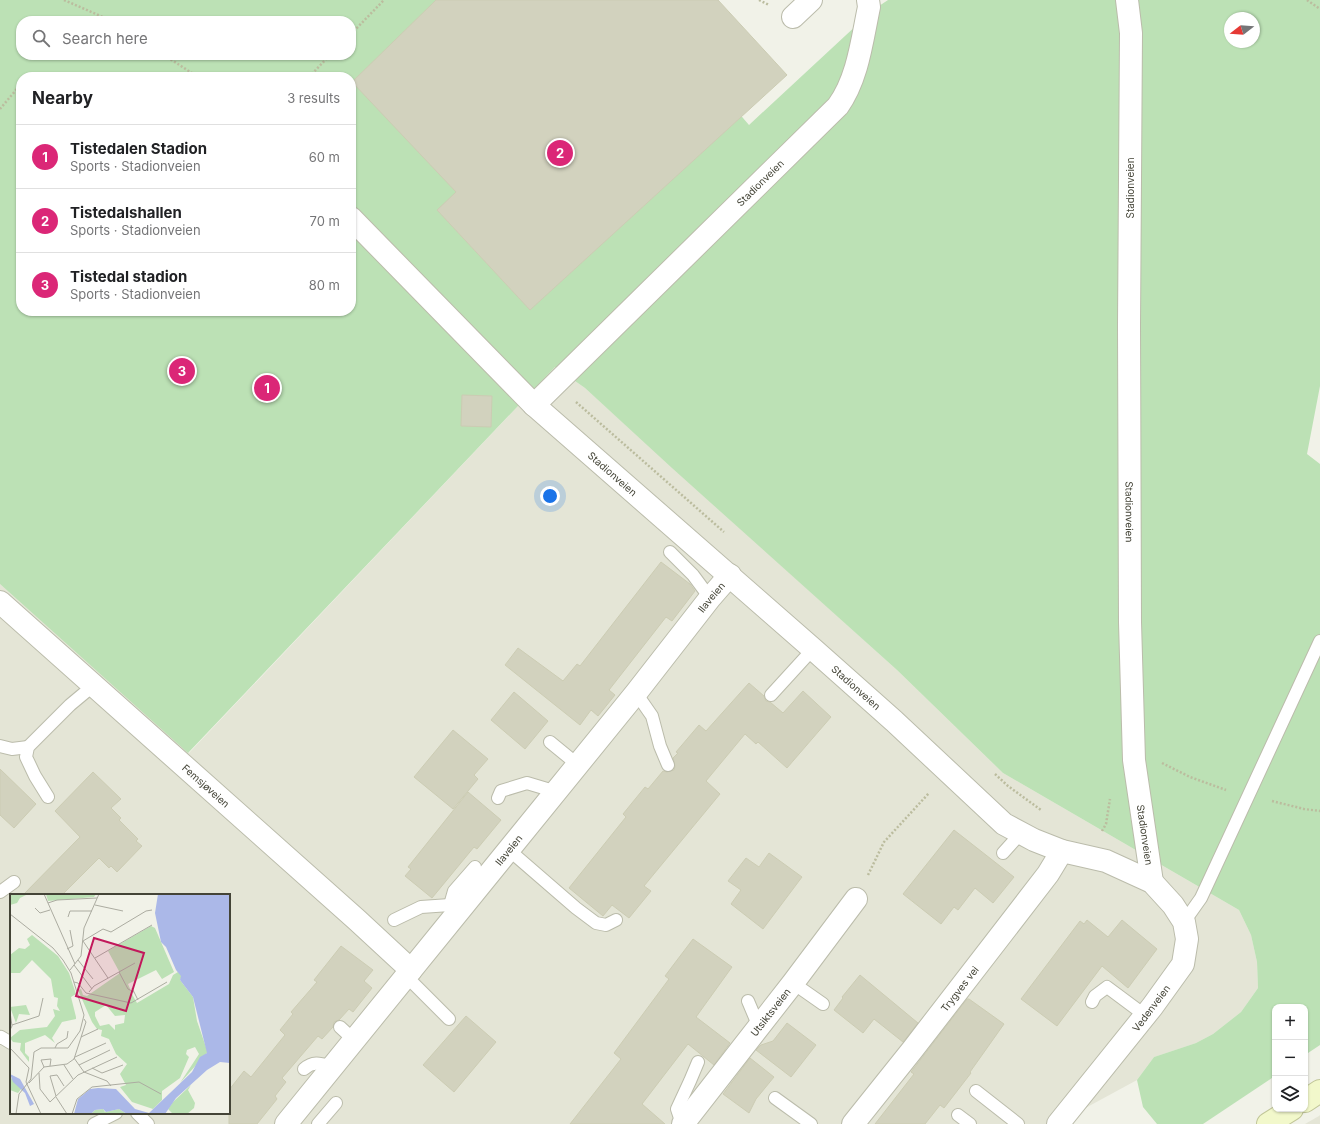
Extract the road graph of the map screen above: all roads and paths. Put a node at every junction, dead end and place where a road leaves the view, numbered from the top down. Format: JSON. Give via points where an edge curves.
{"nodes":[{"id":1,"x":64,"y":0,"type":"edge"},
{"id":2,"x":384,"y":0,"type":"edge"},
{"id":3,"x":810,"y":0,"type":"edge"},
{"id":4,"x":868,"y":0,"type":"edge"},
{"id":5,"x":1127,"y":0,"type":"edge"},
{"id":6,"x":1307,"y":0,"type":"edge"},
{"id":7,"x":1320,"y":9,"type":"edge"},
{"id":8,"x":101,"y":16,"type":"edge"},
{"id":9,"x":793,"y":17,"type":"dead end"},
{"id":10,"x":356,"y":29,"type":"edge"},
{"id":11,"x":172,"y":60,"type":"edge"},
{"id":12,"x":325,"y":60,"type":"edge"},
{"id":13,"x":190,"y":72,"type":"edge"},
{"id":14,"x":314,"y":72,"type":"edge"},
{"id":15,"x":16,"y":90,"type":"edge"},
{"id":16,"x":0,"y":109,"type":"edge"},
{"id":17,"x":356,"y":223,"type":"edge"},
{"id":18,"x":556,"y":384,"type":"junction"},
{"id":19,"x":534,"y":406,"type":"junction"},
{"id":20,"x":725,"y":532,"type":"dead end"},
{"id":21,"x":670,"y":552,"type":"dead end"},
{"id":22,"x":730,"y":575,"type":"junction"},
{"id":23,"x":710,"y":598,"type":"junction"},
{"id":24,"x":0,"y":602,"type":"edge"},
{"id":25,"x":1320,"y":641,"type":"edge"},
{"id":26,"x":813,"y":649,"type":"junction"},
{"id":27,"x":94,"y":685,"type":"junction"},
{"id":28,"x":636,"y":693,"type":"junction"},
{"id":29,"x":771,"y":695,"type":"dead end"},
{"id":30,"x":550,"y":742,"type":"dead end"},
{"id":31,"x":0,"y":746,"type":"edge"},
{"id":32,"x":28,"y":747,"type":"junction"},
{"id":33,"x":578,"y":765,"type":"junction"},
{"id":34,"x":668,"y":765,"type":"dead end"},
{"id":35,"x":948,"y":772,"type":"junction"},
{"id":36,"x":992,"y":772,"type":"dead end"},
{"id":37,"x":556,"y":792,"type":"junction"},
{"id":38,"x":1111,"y":792,"type":"dead end"},
{"id":39,"x":48,"y":797,"type":"dead end"},
{"id":40,"x":498,"y":798,"type":"dead end"},
{"id":41,"x":1045,"y":813,"type":"dead end"},
{"id":42,"x":1021,"y":833,"type":"junction"},
{"id":43,"x":1099,"y":836,"type":"dead end"},
{"id":44,"x":509,"y":850,"type":"junction"},
{"id":45,"x":1062,"y":851,"type":"junction"},
{"id":46,"x":1003,"y":853,"type":"dead end"},
{"id":47,"x":475,"y":867,"type":"dead end"},
{"id":48,"x":14,"y":882,"type":"dead end"},
{"id":49,"x":1152,"y":882,"type":"junction"},
{"id":50,"x":0,"y":892,"type":"edge"},
{"id":51,"x":856,"y":899,"type":"joint"},
{"id":52,"x":453,"y":910,"type":"junction"},
{"id":53,"x":394,"y":920,"type":"dead end"},
{"id":54,"x":616,"y":920,"type":"dead end"},
{"id":55,"x":1184,"y":922,"type":"junction"},
{"id":56,"x":409,"y":973,"type":"junction"},
{"id":57,"x":793,"y":983,"type":"junction"},
{"id":58,"x":748,"y":1001,"type":"dead end"},
{"id":59,"x":1092,"y":1002,"type":"dead end"},
{"id":60,"x":823,"y":1004,"type":"dead end"},
{"id":61,"x":1146,"y":1016,"type":"junction"},
{"id":62,"x":449,"y":1019,"type":"dead end"},
{"id":63,"x":759,"y":1027,"type":"junction"},
{"id":64,"x":0,"y":1038,"type":"edge"},
{"id":65,"x":10,"y":1042,"type":"edge"},
{"id":66,"x":698,"y":1062,"type":"dead end"},
{"id":67,"x":334,"y":1067,"type":"junction"},
{"id":68,"x":304,"y":1069,"type":"dead end"},
{"id":69,"x":976,"y":1091,"type":"dead end"},
{"id":70,"x":1320,"y":1091,"type":"edge"},
{"id":71,"x":775,"y":1098,"type":"dead end"},
{"id":72,"x":1308,"y":1099,"type":"edge"},
{"id":73,"x":336,"y":1103,"type":"dead end"},
{"id":74,"x":1287,"y":1112,"type":"edge"},
{"id":75,"x":114,"y":1114,"type":"edge"},
{"id":76,"x":138,"y":1114,"type":"edge"},
{"id":77,"x":958,"y":1115,"type":"dead end"},
{"id":78,"x":94,"y":1124,"type":"edge"},
{"id":79,"x":148,"y":1124,"type":"edge"},
{"id":80,"x":286,"y":1124,"type":"edge"},
{"id":81,"x":318,"y":1124,"type":"edge"},
{"id":82,"x":682,"y":1124,"type":"edge"},
{"id":83,"x":811,"y":1124,"type":"edge"},
{"id":84,"x":853,"y":1124,"type":"edge"},
{"id":85,"x":970,"y":1124,"type":"edge"},
{"id":86,"x":1018,"y":1124,"type":"edge"},
{"id":87,"x":1058,"y":1124,"type":"edge"},
{"id":88,"x":1268,"y":1124,"type":"edge"}],
"edges":[{"from":1,"to":8,"type":"path"},
{"from":2,"to":10,"type":"path"},
{"from":3,"to":9,"type":"street"},
{"from":4,"to":18,"type":"street","name":"Stadionveien","via":[[869,6],[850,87],[838,106]]},
{"from":5,"to":49,"type":"street","name":"Stadionveien","via":[[1131,32],[1129,350],[1133,730],[1134,760]]},
{"from":6,"to":7,"type":"path"},
{"from":11,"to":13,"type":"path"},
{"from":12,"to":14,"type":"path"},
{"from":15,"to":16,"type":"path"},
{"from":17,"to":19,"type":"street","name":"Stadionveien"},
{"from":18,"to":19,"type":"street","name":"Stadionveien"},
{"from":18,"to":20,"type":"path"},
{"from":19,"to":22,"type":"street","name":"Stadionveien"},
{"from":21,"to":23,"type":"lane","via":[[693,575]]},
{"from":22,"to":23,"type":"street","name":"Ilaveien"},
{"from":22,"to":26,"type":"street","name":"Stadionveien"},
{"from":23,"to":28,"type":"street","name":"Ilaveien"},
{"from":24,"to":27,"type":"street","name":"Femsjøveien"},
{"from":25,"to":55,"type":"lane","via":[[1201,898]]},
{"from":26,"to":29,"type":"lane"},
{"from":26,"to":35,"type":"street","name":"Stadionveien"},
{"from":27,"to":32,"type":"lane"},
{"from":27,"to":56,"type":"street","name":"Femsjøveien"},
{"from":28,"to":33,"type":"street","name":"Ilaveien"},
{"from":28,"to":34,"type":"lane","via":[[652,716]]},
{"from":30,"to":33,"type":"lane"},
{"from":31,"to":32,"type":"lane","via":[[12,749]]},
{"from":32,"to":39,"type":"lane","via":[[26,757]]},
{"from":33,"to":37,"type":"street","name":"Ilaveien"},
{"from":35,"to":42,"type":"street","name":"Stadionveien","via":[[1004,824]]},
{"from":35,"to":51,"type":"path","via":[[884,842]]},
{"from":36,"to":41,"type":"path"},
{"from":37,"to":40,"type":"lane","via":[[527,783],[501,791]]},
{"from":37,"to":44,"type":"street","name":"Ilaveien"},
{"from":38,"to":43,"type":"path","via":[[1106,824]]},
{"from":42,"to":45,"type":"street","name":"Stadionveien"},
{"from":42,"to":46,"type":"lane"},
{"from":44,"to":52,"type":"street","name":"Ilaveien"},
{"from":44,"to":54,"type":"lane","via":[[596,923],[606,925]]},
{"from":45,"to":49,"type":"street","name":"Stadionveien","via":[[1106,861]]},
{"from":45,"to":84,"type":"street","name":"Trygves vei","via":[[1043,880]]},
{"from":47,"to":52,"type":"lane","via":[[454,891]]},
{"from":48,"to":50,"type":"lane"},
{"from":49,"to":55,"type":"street","name":"Vedenveien","via":[[1173,905]]},
{"from":51,"to":57,"type":"street","name":"Utsiktsveien"},
{"from":52,"to":53,"type":"lane","via":[[421,906]]},
{"from":52,"to":56,"type":"street","name":"Ilaveien"},
{"from":55,"to":61,"type":"street","name":"Vedenveien","via":[[1187,939],[1183,964]]},
{"from":56,"to":62,"type":"lane"},
{"from":56,"to":67,"type":"street","name":"Ilaveien","via":[[347,1034]]},
{"from":57,"to":60,"type":"lane"},
{"from":57,"to":63,"type":"street","name":"Utsiktsveien"},
{"from":58,"to":63,"type":"lane"},
{"from":59,"to":61,"type":"lane","via":[[1095,996],[1107,987]]},
{"from":61,"to":87,"type":"street","name":"Vedenveien"},
{"from":63,"to":82,"type":"street","name":"Utsiktsveien"},
{"from":64,"to":65,"type":"lane"},
{"from":66,"to":82,"type":"lane","via":[[676,1109]]},
{"from":67,"to":68,"type":"lane","via":[[319,1063],[309,1064]]},
{"from":67,"to":80,"type":"street","name":"Ilaveien"},
{"from":69,"to":86,"type":"lane"},
{"from":70,"to":72,"type":"main road"},
{"from":71,"to":83,"type":"lane"},
{"from":73,"to":81,"type":"lane"},
{"from":74,"to":88,"type":"main road"},
{"from":75,"to":78,"type":"lane"},
{"from":76,"to":79,"type":"lane"},
{"from":77,"to":85,"type":"lane"}]}
